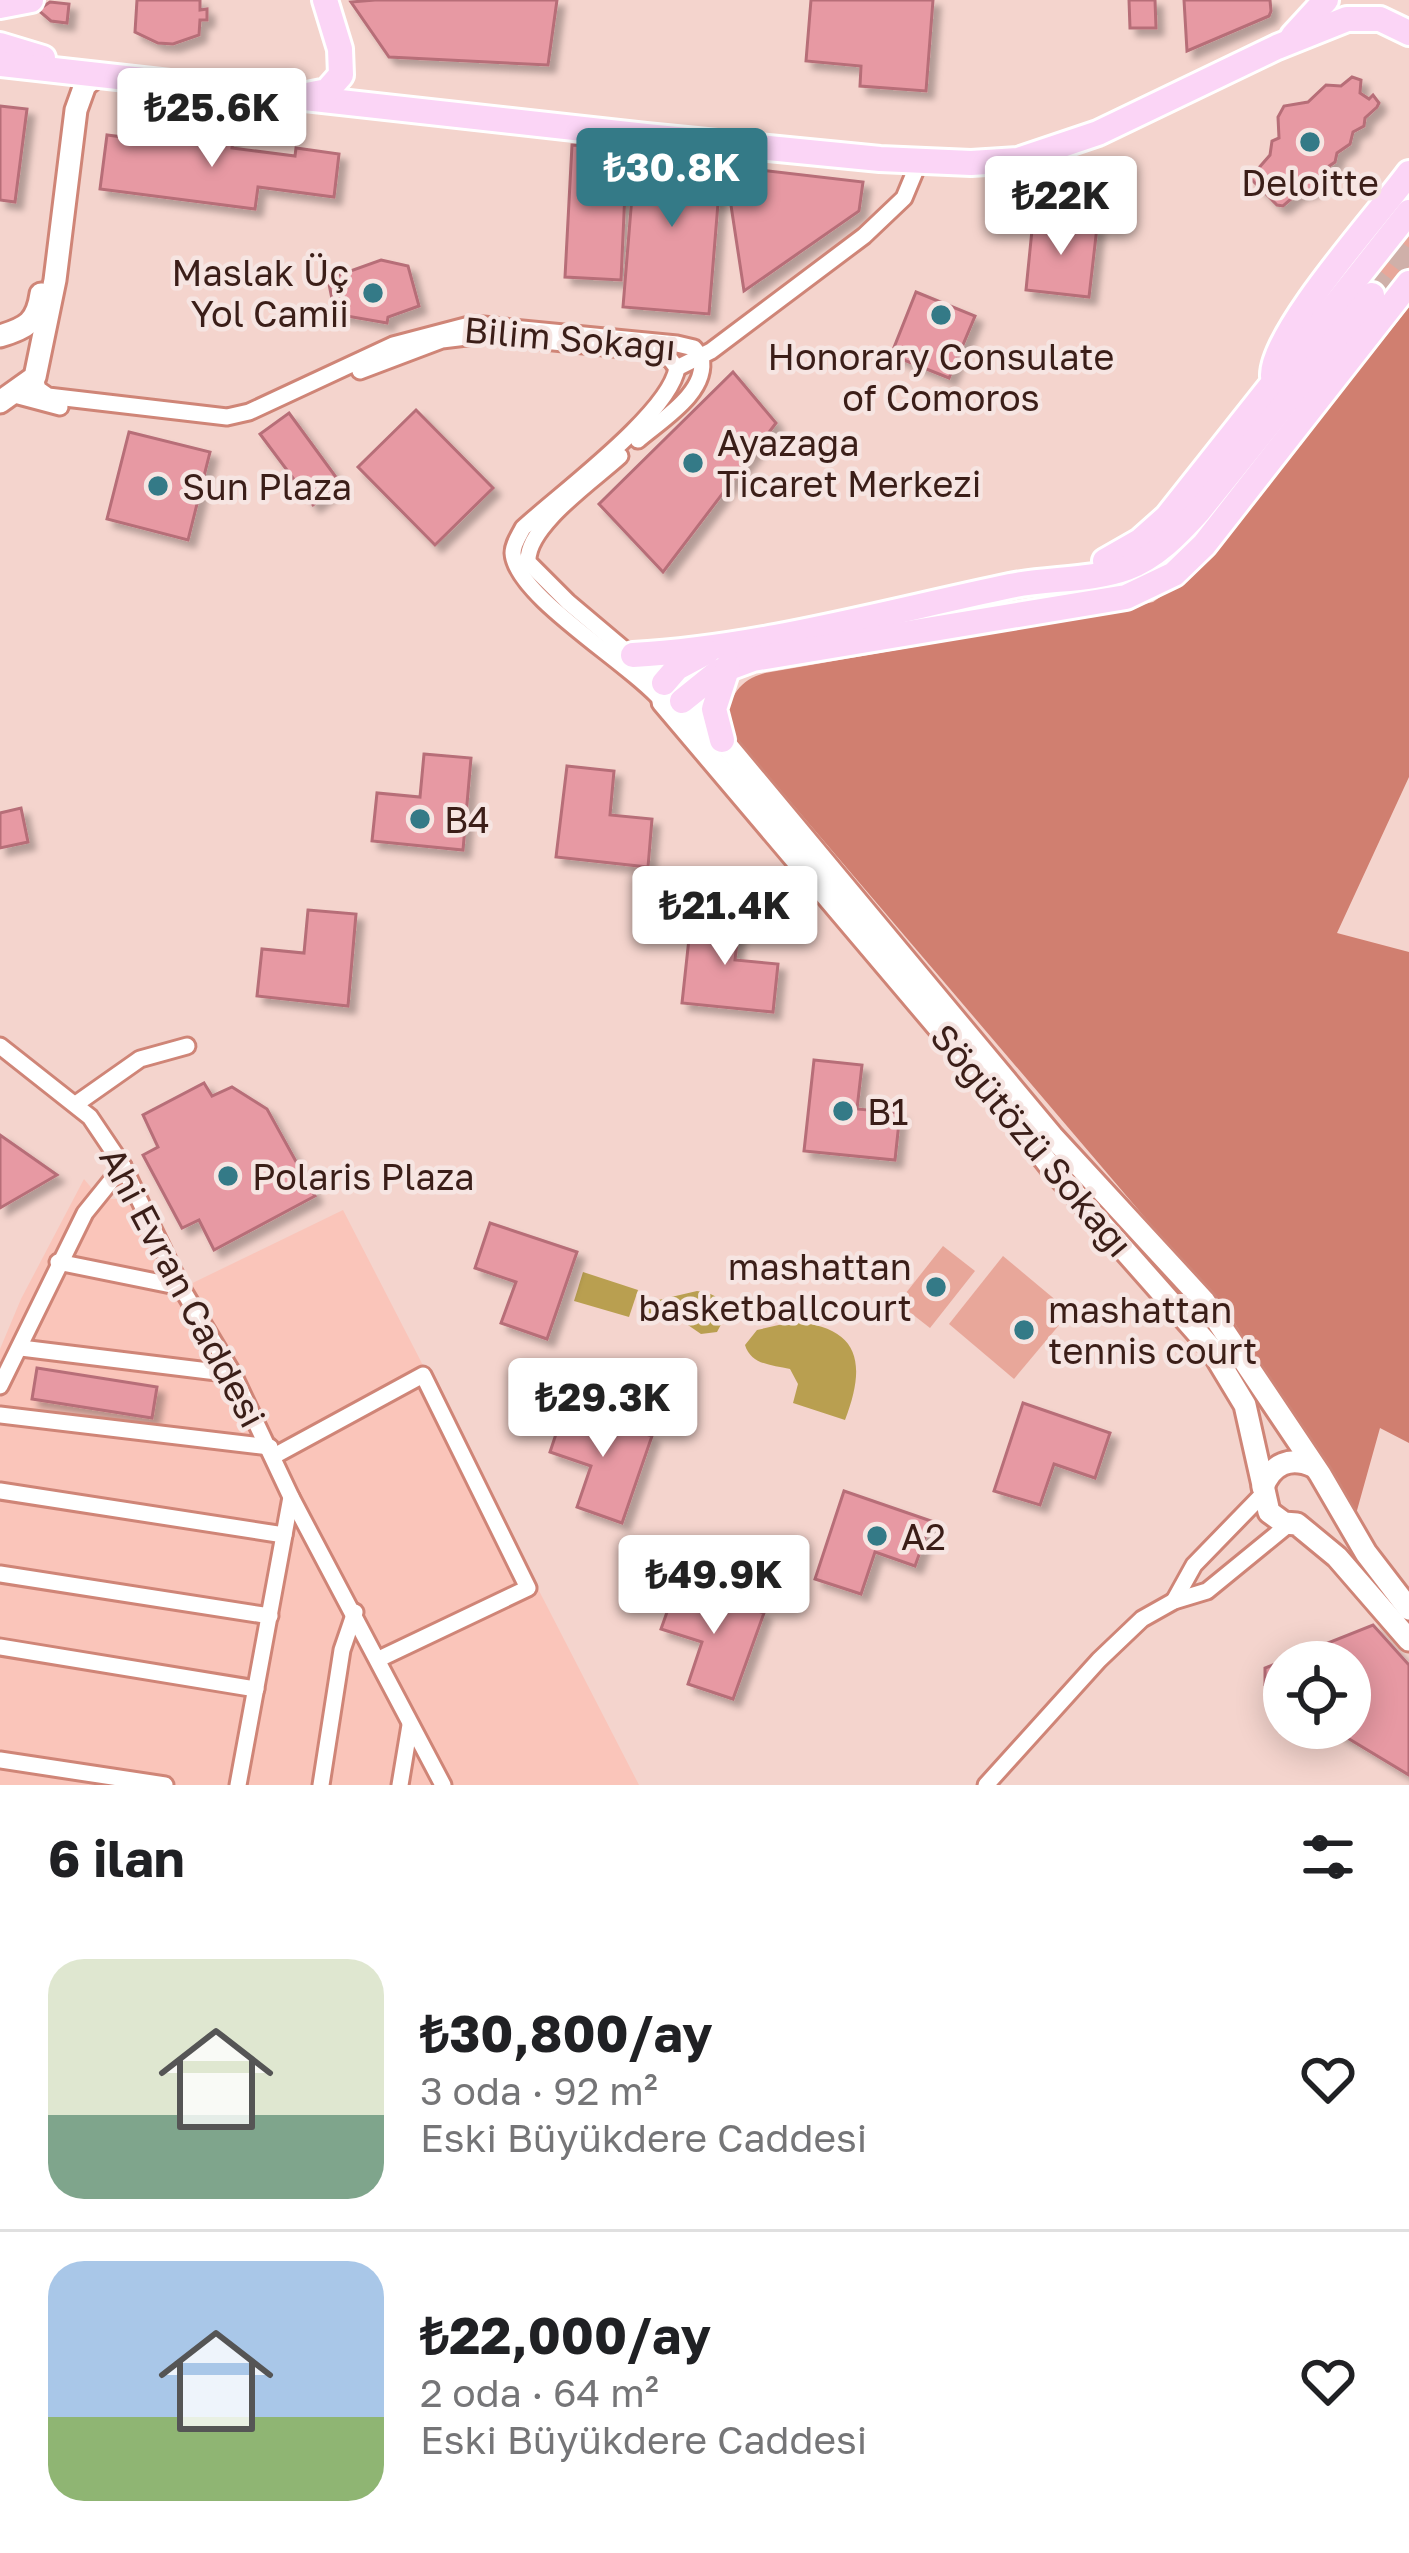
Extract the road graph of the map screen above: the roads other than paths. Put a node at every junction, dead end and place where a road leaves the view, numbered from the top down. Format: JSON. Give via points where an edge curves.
{"nodes":[{"id":1,"x":31,"y":0,"type":"edge"},
{"id":2,"x":325,"y":0,"type":"edge"},
{"id":3,"x":1368,"y":0,"type":"edge"},
{"id":4,"x":1324,"y":3,"type":"edge"},
{"id":5,"x":0,"y":6,"type":"edge"},
{"id":6,"x":1347,"y":19,"type":"junction"},
{"id":7,"x":1409,"y":33,"type":"edge"},
{"id":8,"x":0,"y":45,"type":"edge"},
{"id":9,"x":1277,"y":47,"type":"junction"},
{"id":10,"x":0,"y":64,"type":"edge"},
{"id":11,"x":69,"y":73,"type":"junction"},
{"id":12,"x":96,"y":76,"type":"junction"},
{"id":13,"x":299,"y":97,"type":"junction"},
{"id":14,"x":920,"y":162,"type":"junction"},
{"id":15,"x":1409,"y":173,"type":"edge"},
{"id":16,"x":1409,"y":212,"type":"edge"},
{"id":17,"x":1409,"y":283,"type":"edge"},
{"id":18,"x":1372,"y":295,"type":"tunnel mouth"},
{"id":19,"x":0,"y":336,"type":"edge"},
{"id":20,"x":701,"y":357,"type":"junction"},
{"id":21,"x":677,"y":368,"type":"junction"},
{"id":22,"x":36,"y":369,"type":"junction"},
{"id":23,"x":1274,"y":385,"type":"junction"},
{"id":24,"x":4,"y":396,"type":"edge"},
{"id":25,"x":520,"y":549,"type":"junction"},
{"id":26,"x":1070,"y":576,"type":"junction"},
{"id":27,"x":633,"y":655,"type":"junction"},
{"id":28,"x":724,"y":656,"type":"junction"},
{"id":29,"x":670,"y":695,"type":"junction"},
{"id":30,"x":722,"y":740,"type":"junction"},
{"id":31,"x":0,"y":1046,"type":"edge"},
{"id":32,"x":187,"y":1046,"type":"dead end"},
{"id":33,"x":76,"y":1104,"type":"junction"},
{"id":34,"x":122,"y":1166,"type":"junction"},
{"id":35,"x":58,"y":1262,"type":"junction"},
{"id":36,"x":182,"y":1286,"type":"junction"},
{"id":37,"x":21,"y":1348,"type":"junction"},
{"id":38,"x":233,"y":1374,"type":"junction"},
{"id":39,"x":0,"y":1386,"type":"edge"},
{"id":40,"x":0,"y":1415,"type":"edge"},
{"id":41,"x":272,"y":1452,"type":"junction"},
{"id":42,"x":1319,"y":1475,"type":"junction"},
{"id":43,"x":0,"y":1491,"type":"edge"},
{"id":44,"x":1263,"y":1491,"type":"junction"},
{"id":45,"x":291,"y":1497,"type":"junction"},
{"id":46,"x":1293,"y":1524,"type":"junction"},
{"id":47,"x":284,"y":1535,"type":"junction"},
{"id":48,"x":0,"y":1574,"type":"edge"},
{"id":49,"x":1174,"y":1600,"type":"junction"},
{"id":50,"x":1409,"y":1609,"type":"edge"},
{"id":51,"x":356,"y":1612,"type":"junction"},
{"id":52,"x":270,"y":1616,"type":"junction"},
{"id":53,"x":1409,"y":1640,"type":"edge"},
{"id":54,"x":0,"y":1647,"type":"edge"},
{"id":55,"x":379,"y":1659,"type":"junction"},
{"id":56,"x":256,"y":1689,"type":"junction"},
{"id":57,"x":410,"y":1725,"type":"junction"},
{"id":58,"x":0,"y":1760,"type":"edge"},
{"id":59,"x":165,"y":1785,"type":"edge"},
{"id":60,"x":238,"y":1785,"type":"edge"},
{"id":61,"x":320,"y":1785,"type":"edge"},
{"id":62,"x":400,"y":1785,"type":"edge"},
{"id":63,"x":443,"y":1785,"type":"edge"},
{"id":64,"x":986,"y":1785,"type":"edge"}],
"edges":[{"from":1,"to":5,"type":"main road"},
{"from":2,"to":13,"type":"main road","via":[[341,75],[327,91]]},
{"from":3,"to":6,"type":"main road"},
{"from":4,"to":9,"type":"main road"},
{"from":6,"to":7,"type":"main road","via":[[1380,19]]},
{"from":6,"to":9,"type":"main road"},
{"from":8,"to":12,"type":"main road"},
{"from":9,"to":14,"type":"main road","via":[[1054,150],[993,163]]},
{"from":10,"to":11,"type":"main road"},
{"from":11,"to":12,"type":"main road"},
{"from":11,"to":19,"type":"street","via":[[38,316]]},
{"from":12,"to":13,"type":"main road"},
{"from":12,"to":22,"type":"street","via":[[76,110]]},
{"from":13,"to":14,"type":"main road"},
{"from":14,"to":20,"type":"street","via":[[896,208]]},
{"from":15,"to":23,"type":"main road","via":[[1285,340],[1272,367]]},
{"from":16,"to":23,"type":"main road"},
{"from":17,"to":28,"type":"main road","via":[[1204,544],[1152,586],[1126,597],[753,659]]},
{"from":18,"to":26,"type":"main road","via":[[1183,529],[1126,569]]},
{"from":19,"to":22,"type":"street","via":[[22,341]]},
{"from":20,"to":21,"type":"street"},
{"from":20,"to":22,"type":"street","name":"Bilim Sokağı","via":[[677,344],[473,323],[393,345],[227,418],[49,396],[38,389]]},
{"from":20,"to":25,"type":"street","via":[[697,384]]},
{"from":21,"to":24,"type":"street","name":"Bilim Sokağı","via":[[643,351],[473,335],[396,356],[235,425]]},
{"from":21,"to":25,"type":"street","via":[[673,388],[650,415],[523,528]]},
{"from":22,"to":24,"type":"street"},
{"from":23,"to":26,"type":"main road","via":[[1150,534]]},
{"from":25,"to":27,"type":"street","via":[[543,580]]},
{"from":25,"to":29,"type":"street","via":[[516,566],[529,585],[582,634]]},
{"from":26,"to":28,"type":"main road"},
{"from":27,"to":28,"type":"main road"},
{"from":27,"to":29,"type":"street"},
{"from":28,"to":29,"type":"main road"},
{"from":28,"to":30,"type":"main road","via":[[714,710]]},
{"from":29,"to":30,"type":"street","name":"Söğütözü Sokağı"},
{"from":29,"to":44,"type":"street","name":"Söğütözü Sokağı","via":[[1050,1166],[1210,1346],[1245,1405]]},
{"from":30,"to":42,"type":"street","name":"Söğütözü Sokağı","via":[[1052,1136],[1204,1301]]},
{"from":31,"to":33,"type":"street","name":"Ahi Evran Caddesi"},
{"from":32,"to":33,"type":"street","via":[[140,1059]]},
{"from":33,"to":34,"type":"street","name":"Ahi Evran Caddesi"},
{"from":34,"to":35,"type":"street"},
{"from":34,"to":36,"type":"street","name":"Ahi Evran Caddesi"},
{"from":35,"to":36,"type":"street"},
{"from":35,"to":37,"type":"street"},
{"from":36,"to":38,"type":"street","name":"Ahi Evran Caddesi"},
{"from":37,"to":38,"type":"street"},
{"from":37,"to":39,"type":"street"},
{"from":38,"to":41,"type":"street","name":"Ahi Evran Caddesi"},
{"from":40,"to":41,"type":"street"},
{"from":41,"to":45,"type":"street","name":"Ahi Evran Caddesi"},
{"from":41,"to":55,"type":"street","via":[[422,1375],[529,1588]]},
{"from":42,"to":44,"type":"street","via":[[1303,1462],[1282,1463]]},
{"from":42,"to":46,"type":"street","via":[[1321,1510]]},
{"from":42,"to":50,"type":"street","name":"Söğütözü Sokağı"},
{"from":43,"to":47,"type":"street"},
{"from":44,"to":46,"type":"street","name":"Söğütözü Sokağı","via":[[1269,1512]]},
{"from":44,"to":49,"type":"street","via":[[1194,1565]]},
{"from":45,"to":47,"type":"street"},
{"from":45,"to":51,"type":"street","name":"Ahi Evran Caddesi"},
{"from":46,"to":49,"type":"street","via":[[1207,1591]]},
{"from":46,"to":53,"type":"street","name":"Söğütözü Sokağı","via":[[1346,1567]]},
{"from":47,"to":52,"type":"street"},
{"from":48,"to":52,"type":"street"},
{"from":49,"to":64,"type":"street","via":[[1114,1645]]},
{"from":51,"to":55,"type":"street","name":"Ahi Evran Caddesi"},
{"from":51,"to":61,"type":"street"},
{"from":52,"to":56,"type":"street"},
{"from":54,"to":56,"type":"street"},
{"from":55,"to":57,"type":"street","name":"Ahi Evran Caddesi"},
{"from":56,"to":60,"type":"street"},
{"from":57,"to":62,"type":"street"},
{"from":57,"to":63,"type":"street","name":"Ahi Evran Caddesi"},
{"from":58,"to":59,"type":"street"}]}
